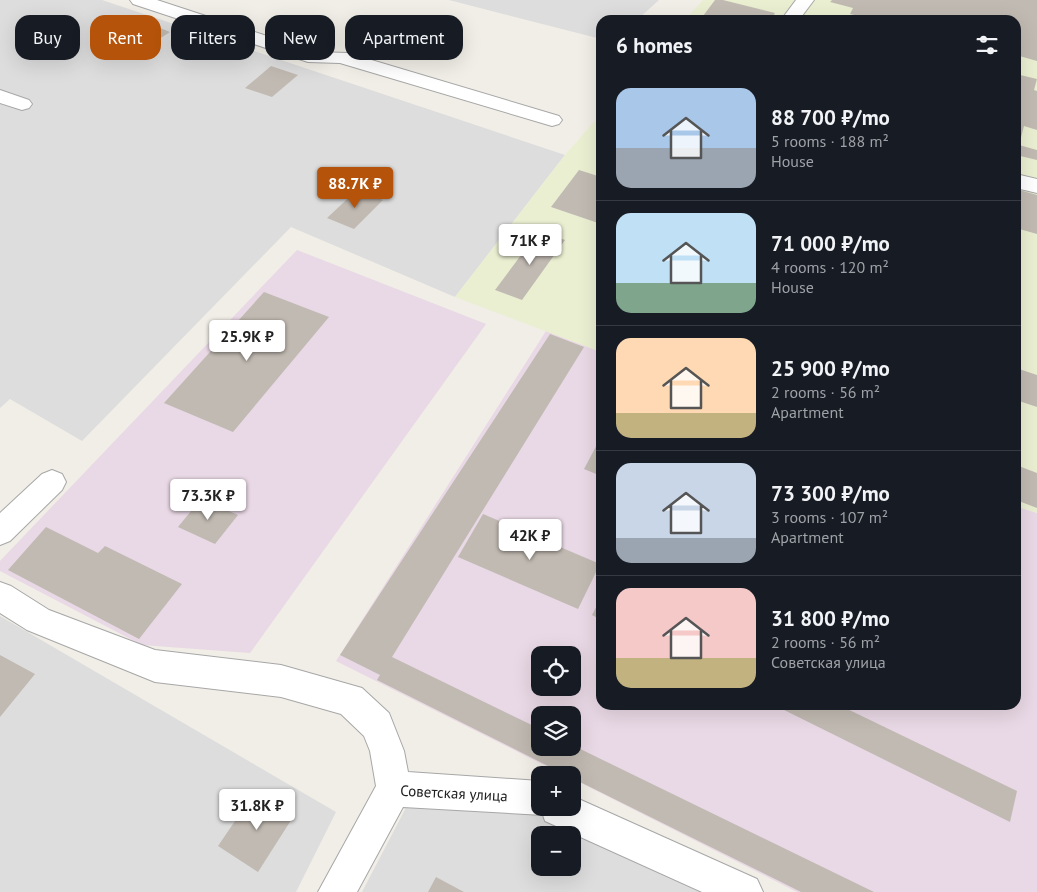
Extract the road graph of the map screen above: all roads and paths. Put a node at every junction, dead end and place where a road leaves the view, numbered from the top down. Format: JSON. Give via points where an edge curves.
{"nodes":[{"id":1,"x":139,"y":0,"type":"edge"},
{"id":2,"x":804,"y":0,"type":"edge"},
{"id":3,"x":794,"y":15,"type":"edge"},
{"id":4,"x":0,"y":96,"type":"edge"},
{"id":5,"x":22,"y":104,"type":"dead end"},
{"id":6,"x":552,"y":120,"type":"dead end"},
{"id":7,"x":1021,"y":181,"type":"edge"},
{"id":8,"x":1037,"y":186,"type":"edge"},
{"id":9,"x":52,"y":482,"type":"dead end"},
{"id":10,"x":0,"y":532,"type":"edge"},
{"id":11,"x":0,"y":596,"type":"edge"},
{"id":12,"x":394,"y":789,"type":"junction"},
{"id":13,"x":531,"y":799,"type":"edge"},
{"id":14,"x":576,"y":816,"type":"edge"},
{"id":15,"x":338,"y":892,"type":"edge"},
{"id":16,"x":744,"y":892,"type":"edge"}],
"edges":[{"from":1,"to":6,"type":"street","via":[[315,58],[341,57]]},
{"from":2,"to":3,"type":"street"},
{"from":4,"to":5,"type":"street"},
{"from":7,"to":8,"type":"street"},
{"from":9,"to":10,"type":"street"},
{"from":11,"to":12,"type":"street","via":[[38,620],[154,666],[281,681],[350,700],[377,726],[387,751]]},
{"from":12,"to":13,"type":"street","name":"Советская улица"},
{"from":12,"to":15,"type":"street","name":"Советская улица"},
{"from":14,"to":16,"type":"street"}]}
